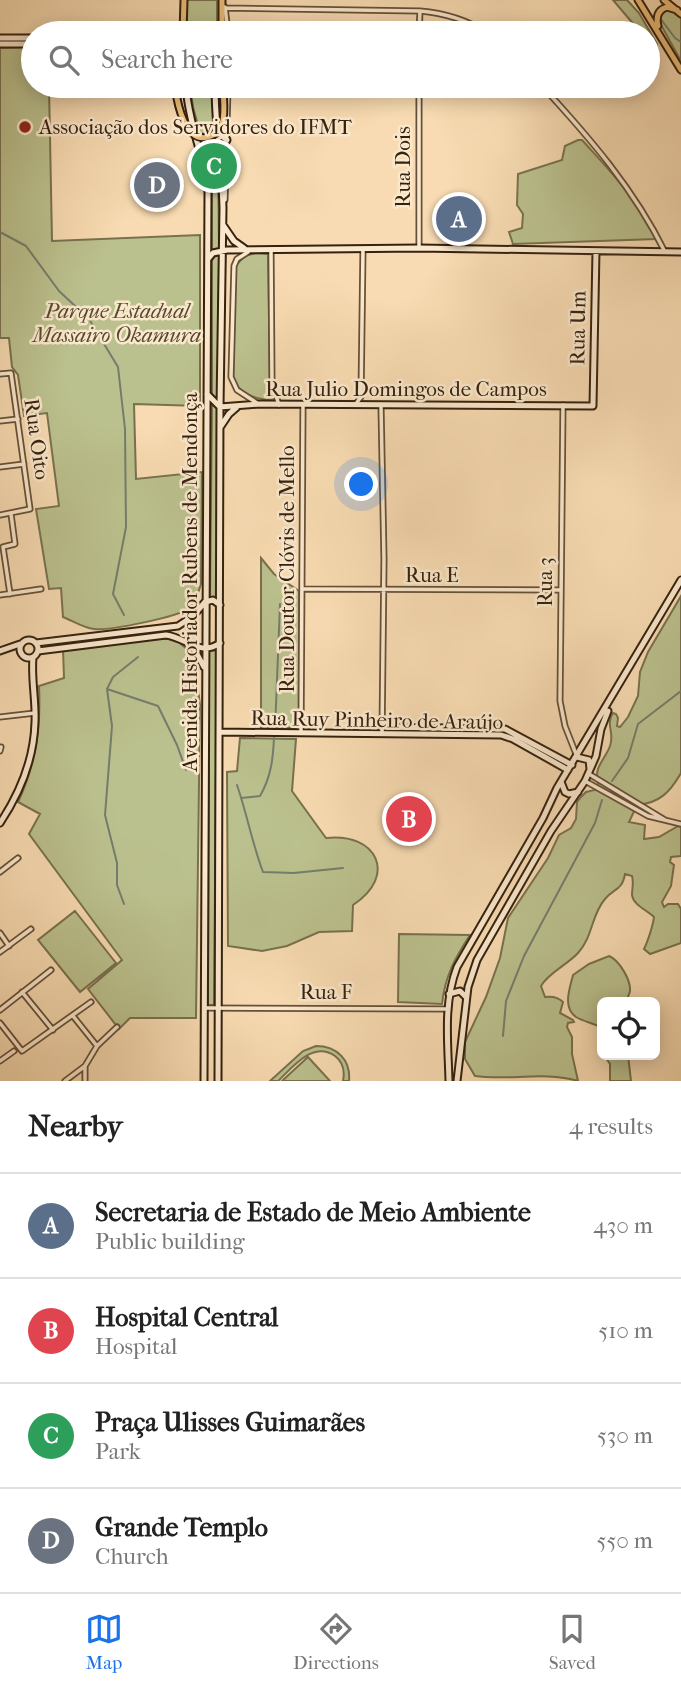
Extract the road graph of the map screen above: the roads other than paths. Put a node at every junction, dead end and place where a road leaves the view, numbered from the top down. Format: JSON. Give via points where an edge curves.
{"nodes":[{"id":1,"x":184,"y":0,"type":"edge"},
{"id":2,"x":222,"y":0,"type":"edge"},
{"id":3,"x":638,"y":0,"type":"edge"},
{"id":4,"x":664,"y":0,"type":"edge"},
{"id":5,"x":223,"y":9,"type":"junction"},
{"id":6,"x":419,"y":11,"type":"junction"},
{"id":7,"x":679,"y":12,"type":"edge"},
{"id":8,"x":183,"y":21,"type":"edge"},
{"id":9,"x":223,"y":21,"type":"edge"},
{"id":10,"x":226,"y":21,"type":"edge"},
{"id":11,"x":419,"y":21,"type":"edge"},
{"id":12,"x":465,"y":21,"type":"edge"},
{"id":13,"x":652,"y":21,"type":"edge"},
{"id":14,"x":657,"y":21,"type":"edge"},
{"id":15,"x":660,"y":34,"type":"edge"},
{"id":16,"x":0,"y":38,"type":"edge"},
{"id":17,"x":21,"y":38,"type":"edge"},
{"id":18,"x":0,"y":44,"type":"edge"},
{"id":19,"x":21,"y":44,"type":"edge"},
{"id":20,"x":680,"y":71,"type":"edge"},
{"id":21,"x":177,"y":98,"type":"edge"},
{"id":22,"x":188,"y":98,"type":"edge"},
{"id":23,"x":215,"y":98,"type":"edge"},
{"id":24,"x":224,"y":98,"type":"edge"},
{"id":25,"x":225,"y":98,"type":"edge"},
{"id":26,"x":419,"y":98,"type":"edge"},
{"id":27,"x":554,"y":98,"type":"edge"},
{"id":28,"x":216,"y":132,"type":"junction"},
{"id":29,"x":227,"y":140,"type":"junction"},
{"id":30,"x":223,"y":208,"type":"junction"},
{"id":31,"x":222,"y":224,"type":"junction"},
{"id":32,"x":419,"y":248,"type":"junction"},
{"id":33,"x":363,"y":249,"type":"junction"},
{"id":34,"x":222,"y":250,"type":"junction"},
{"id":35,"x":250,"y":250,"type":"junction"},
{"id":36,"x":271,"y":250,"type":"junction"},
{"id":37,"x":596,"y":251,"type":"junction"},
{"id":38,"x":665,"y":252,"type":"junction"},
{"id":39,"x":681,"y":252,"type":"edge"},
{"id":40,"x":208,"y":260,"type":"junction"},
{"id":41,"x":0,"y":374,"type":"edge"},
{"id":42,"x":206,"y":393,"type":"junction"},
{"id":43,"x":361,"y":397,"type":"junction"},
{"id":44,"x":260,"y":404,"type":"junction"},
{"id":45,"x":239,"y":405,"type":"junction"},
{"id":46,"x":279,"y":405,"type":"junction"},
{"id":47,"x":303,"y":405,"type":"junction"},
{"id":48,"x":563,"y":405,"type":"junction"},
{"id":49,"x":353,"y":406,"type":"junction"},
{"id":50,"x":371,"y":406,"type":"junction"},
{"id":51,"x":382,"y":406,"type":"junction"},
{"id":52,"x":593,"y":406,"type":"joint"},
{"id":53,"x":220,"y":407,"type":"junction"},
{"id":54,"x":18,"y":419,"type":"junction"},
{"id":55,"x":0,"y":421,"type":"edge"},
{"id":56,"x":220,"y":429,"type":"junction"},
{"id":57,"x":24,"y":464,"type":"junction"},
{"id":58,"x":0,"y":467,"type":"edge"},
{"id":59,"x":11,"y":514,"type":"junction"},
{"id":60,"x":0,"y":515,"type":"edge"},
{"id":61,"x":681,"y":580,"type":"edge"},
{"id":62,"x":681,"y":587,"type":"edge"},
{"id":63,"x":41,"y":589,"type":"dead end"},
{"id":64,"x":303,"y":589,"type":"junction"},
{"id":65,"x":383,"y":590,"type":"junction"},
{"id":66,"x":561,"y":590,"type":"junction"},
{"id":67,"x":10,"y":594,"type":"junction"},
{"id":68,"x":0,"y":595,"type":"edge"},
{"id":69,"x":205,"y":602,"type":"junction"},
{"id":70,"x":220,"y":605,"type":"junction"},
{"id":71,"x":114,"y":638,"type":"junction"},
{"id":72,"x":36,"y":643,"type":"junction"},
{"id":73,"x":220,"y":643,"type":"junction"},
{"id":74,"x":21,"y":644,"type":"junction"},
{"id":75,"x":192,"y":645,"type":"junction"},
{"id":76,"x":206,"y":649,"type":"junction"},
{"id":77,"x":1,"y":651,"type":"edge"},
{"id":78,"x":35,"y":654,"type":"junction"},
{"id":79,"x":22,"y":655,"type":"junction"},
{"id":80,"x":31,"y":670,"type":"junction"},
{"id":81,"x":205,"y":670,"type":"junction"},
{"id":82,"x":35,"y":713,"type":"junction"},
{"id":83,"x":0,"y":717,"type":"edge"},
{"id":84,"x":382,"y":731,"type":"junction"},
{"id":85,"x":219,"y":732,"type":"junction"},
{"id":86,"x":301,"y":734,"type":"junction"},
{"id":87,"x":577,"y":757,"type":"junction"},
{"id":88,"x":593,"y":764,"type":"junction"},
{"id":89,"x":570,"y":768,"type":"junction"},
{"id":90,"x":589,"y":773,"type":"junction"},
{"id":91,"x":599,"y":779,"type":"junction"},
{"id":92,"x":585,"y":781,"type":"junction"},
{"id":93,"x":561,"y":782,"type":"junction"},
{"id":94,"x":578,"y":792,"type":"junction"},
{"id":95,"x":0,"y":821,"type":"edge"},
{"id":96,"x":667,"y":821,"type":"junction"},
{"id":97,"x":681,"y":822,"type":"edge"},
{"id":98,"x":18,"y":858,"type":"dead end"},
{"id":99,"x":0,"y":872,"type":"edge"},
{"id":100,"x":31,"y":929,"type":"dead end"},
{"id":101,"x":0,"y":933,"type":"edge"},
{"id":102,"x":9,"y":946,"type":"junction"},
{"id":103,"x":0,"y":953,"type":"edge"},
{"id":104,"x":51,"y":970,"type":"dead end"},
{"id":105,"x":22,"y":992,"type":"junction"},
{"id":106,"x":449,"y":994,"type":"junction"},
{"id":107,"x":467,"y":997,"type":"junction"},
{"id":108,"x":91,"y":1002,"type":"dead end"},
{"id":109,"x":219,"y":1007,"type":"junction"},
{"id":110,"x":204,"y":1008,"type":"junction"},
{"id":111,"x":447,"y":1009,"type":"junction"},
{"id":112,"x":0,"y":1010,"type":"edge"},
{"id":113,"x":73,"y":1016,"type":"junction"},
{"id":114,"x":447,"y":1020,"type":"junction"},
{"id":115,"x":463,"y":1020,"type":"junction"},
{"id":116,"x":0,"y":1023,"type":"edge"},
{"id":117,"x":117,"y":1027,"type":"dead end"},
{"id":118,"x":53,"y":1030,"type":"junction"},
{"id":119,"x":97,"y":1046,"type":"junction"},
{"id":120,"x":14,"y":1051,"type":"dead end"},
{"id":121,"x":0,"y":1061,"type":"edge"},
{"id":122,"x":85,"y":1066,"type":"junction"},
{"id":123,"x":65,"y":1081,"type":"edge"},
{"id":124,"x":85,"y":1081,"type":"edge"},
{"id":125,"x":204,"y":1081,"type":"edge"},
{"id":126,"x":218,"y":1081,"type":"edge"},
{"id":127,"x":449,"y":1081,"type":"edge"},
{"id":128,"x":457,"y":1081,"type":"edge"}],
"edges":[{"from":1,"to":8,"type":"main road"},
{"from":2,"to":5,"type":"main road"},
{"from":3,"to":13,"type":"main road"},
{"from":4,"to":7,"type":"main road"},
{"from":5,"to":6,"type":"street"},
{"from":5,"to":9,"type":"main road"},
{"from":5,"to":10,"type":"street"},
{"from":6,"to":11,"type":"street"},
{"from":6,"to":12,"type":"street"},
{"from":7,"to":14,"type":"main road","via":[[667,7],[660,10]]},
{"from":15,"to":20,"type":"main road"},
{"from":16,"to":17,"type":"main road"},
{"from":18,"to":19,"type":"main road"},
{"from":21,"to":24,"type":"main road","bridge":true,"via":[[187,127],[203,138],[217,133],[222,125]]},
{"from":22,"to":40,"type":"main road","name":"Avenida Historiador Rubens de Mendonça","via":[[206,172]]},
{"from":23,"to":28,"type":"main road","name":"Avenida Historiador Rubens de Mendonça"},
{"from":25,"to":29,"type":"street","name":"Avenida Historiador Rubens de Mendonça"},
{"from":26,"to":32,"type":"street","name":"Rua Dois"},
{"from":27,"to":38,"type":"street","via":[[638,202]]},
{"from":28,"to":29,"type":"main road"},
{"from":28,"to":30,"type":"main road","name":"Avenida Historiador Rubens de Mendonça"},
{"from":29,"to":30,"type":"street","name":"Avenida Historiador Rubens de Mendonça"},
{"from":30,"to":31,"type":"main road","name":"Avenida Historiador Rubens de Mendonça"},
{"from":31,"to":34,"type":"main road","name":"Avenida Historiador Rubens de Mendonça"},
{"from":31,"to":35,"type":"main road","via":[[234,241]]},
{"from":32,"to":33,"type":"main road"},
{"from":32,"to":37,"type":"main road"},
{"from":33,"to":36,"type":"main road"},
{"from":33,"to":43,"type":"street"},
{"from":34,"to":35,"type":"main road"},
{"from":34,"to":40,"type":"main road"},
{"from":34,"to":53,"type":"main road","name":"Avenida Historiador Rubens de Mendonça"},
{"from":35,"to":36,"type":"main road"},
{"from":35,"to":44,"type":"street","via":[[233,266],[231,377],[237,390]]},
{"from":36,"to":46,"type":"street","via":[[272,383]]},
{"from":37,"to":38,"type":"main road"},
{"from":37,"to":52,"type":"main road","name":"Rua Um"},
{"from":38,"to":39,"type":"main road"},
{"from":40,"to":42,"type":"main road","name":"Avenida Historiador Rubens de Mendonça"},
{"from":41,"to":54,"type":"street","name":"Rua Oito","via":[[11,373]]},
{"from":42,"to":53,"type":"main road"},
{"from":42,"to":69,"type":"main road","name":"Avenida Historiador Rubens de Mendonça"},
{"from":43,"to":49,"type":"street"},
{"from":43,"to":50,"type":"street"},
{"from":44,"to":45,"type":"main road","name":"Rua Julio Domingos de Campos"},
{"from":44,"to":46,"type":"main road","name":"Rua Julio Domingos de Campos"},
{"from":45,"to":53,"type":"main road","name":"Rua Julio Domingos de Campos"},
{"from":45,"to":56,"type":"main road"},
{"from":46,"to":47,"type":"main road","name":"Rua Julio Domingos de Campos"},
{"from":47,"to":49,"type":"main road","name":"Rua Julio Domingos de Campos"},
{"from":47,"to":64,"type":"street","name":"Rua Doutor Clóvis de Mello"},
{"from":48,"to":51,"type":"main road","name":"Rua Julio Domingos de Campos"},
{"from":48,"to":52,"type":"main road","name":"Rua Julio Domingos de Campos"},
{"from":48,"to":66,"type":"street","name":"Rua 3"},
{"from":49,"to":50,"type":"main road","name":"Rua Julio Domingos de Campos"},
{"from":50,"to":51,"type":"main road","name":"Rua Julio Domingos de Campos"},
{"from":51,"to":65,"type":"street"},
{"from":53,"to":56,"type":"main road","name":"Avenida Historiador Rubens de Mendonça"},
{"from":54,"to":55,"type":"street"},
{"from":54,"to":57,"type":"street","name":"Rua Oito"},
{"from":56,"to":70,"type":"main road","name":"Avenida Historiador Rubens de Mendonça"},
{"from":57,"to":58,"type":"street"},
{"from":57,"to":59,"type":"street","name":"Rua Oito","via":[[30,509]]},
{"from":59,"to":60,"type":"street"},
{"from":59,"to":67,"type":"street","via":[[15,544],[3,547]]},
{"from":61,"to":87,"type":"main road"},
{"from":62,"to":88,"type":"main road","via":[[605,719]]},
{"from":63,"to":67,"type":"street"},
{"from":64,"to":65,"type":"street","name":"Rua E"},
{"from":64,"to":86,"type":"street","name":"Rua Doutor Clóvis de Mello"},
{"from":65,"to":66,"type":"street","name":"Rua E"},
{"from":65,"to":84,"type":"street"},
{"from":66,"to":87,"type":"street","name":"Rua 3","via":[[560,701]]},
{"from":67,"to":68,"type":"street"},
{"from":69,"to":70,"type":"main road","via":[[213,600]]},
{"from":69,"to":71,"type":"main road","via":[[178,626]]},
{"from":69,"to":76,"type":"main road","name":"Avenida Historiador Rubens de Mendonça"},
{"from":70,"to":73,"type":"main road","name":"Avenida Historiador Rubens de Mendonça"},
{"from":71,"to":72,"type":"main road"},
{"from":71,"to":75,"type":"main road","via":[[166,635]]},
{"from":71,"to":78,"type":"main road"},
{"from":72,"to":74,"type":"main road","via":[[27,640]]},
{"from":72,"to":78,"type":"main road"},
{"from":73,"to":76,"type":"main road"},
{"from":73,"to":85,"type":"main road","name":"Avenida Historiador Rubens de Mendonça"},
{"from":74,"to":77,"type":"main road"},
{"from":74,"to":79,"type":"main road"},
{"from":75,"to":76,"type":"main road"},
{"from":75,"to":81,"type":"main road"},
{"from":76,"to":81,"type":"main road","name":"Avenida Historiador Rubens de Mendonça"},
{"from":77,"to":79,"type":"main road"},
{"from":78,"to":79,"type":"main road"},
{"from":78,"to":80,"type":"main road"},
{"from":79,"to":80,"type":"main road"},
{"from":80,"to":82,"type":"main road"},
{"from":81,"to":110,"type":"main road","name":"Avenida Historiador Rubens de Mendonça"},
{"from":82,"to":83,"type":"street"},
{"from":82,"to":95,"type":"main road","via":[[28,764],[18,793]]},
{"from":84,"to":86,"type":"main road","name":"Rua Ruy Pinheiro de Araújo"},
{"from":84,"to":89,"type":"main road","name":"Rua Ruy Pinheiro de Araújo","via":[[505,729]]},
{"from":85,"to":86,"type":"main road","name":"Rua Ruy Pinheiro de Araújo"},
{"from":85,"to":109,"type":"main road","name":"Avenida Historiador Rubens de Mendonça"},
{"from":87,"to":89,"type":"main road"},
{"from":87,"to":90,"type":"main road","via":[[589,761]]},
{"from":88,"to":90,"type":"main road"},
{"from":88,"to":91,"type":"street"},
{"from":89,"to":93,"type":"main road"},
{"from":90,"to":91,"type":"street"},
{"from":90,"to":92,"type":"main road"},
{"from":91,"to":96,"type":"street"},
{"from":92,"to":94,"type":"main road"},
{"from":92,"to":96,"type":"street","via":[[640,813]]},
{"from":93,"to":94,"type":"main road","via":[[565,792]]},
{"from":93,"to":106,"type":"main road","via":[[457,967]]},
{"from":94,"to":107,"type":"main road","via":[[486,941]]},
{"from":96,"to":97,"type":"street"},
{"from":98,"to":99,"type":"street"},
{"from":100,"to":102,"type":"street"},
{"from":101,"to":102,"type":"street"},
{"from":102,"to":103,"type":"street"},
{"from":104,"to":105,"type":"street"},
{"from":105,"to":112,"type":"street"},
{"from":105,"to":118,"type":"street"},
{"from":106,"to":107,"type":"main road","via":[[460,991]]},
{"from":106,"to":111,"type":"main road"},
{"from":107,"to":115,"type":"main road"},
{"from":108,"to":113,"type":"street"},
{"from":109,"to":110,"type":"street","name":"Rua F"},
{"from":109,"to":111,"type":"street","name":"Rua F"},
{"from":109,"to":126,"type":"main road","name":"Avenida Historiador Rubens de Mendonça"},
{"from":110,"to":125,"type":"main road","name":"Avenida Historiador Rubens de Mendonça"},
{"from":111,"to":114,"type":"main road"},
{"from":113,"to":118,"type":"street"},
{"from":113,"to":119,"type":"street"},
{"from":114,"to":115,"type":"main road","via":[[457,1024]]},
{"from":114,"to":127,"type":"main road"},
{"from":115,"to":128,"type":"main road"},
{"from":116,"to":118,"type":"street","via":[[22,1051]]},
{"from":117,"to":119,"type":"street"},
{"from":119,"to":122,"type":"street"},
{"from":120,"to":121,"type":"street"},
{"from":122,"to":123,"type":"street"},
{"from":122,"to":124,"type":"street"}]}
